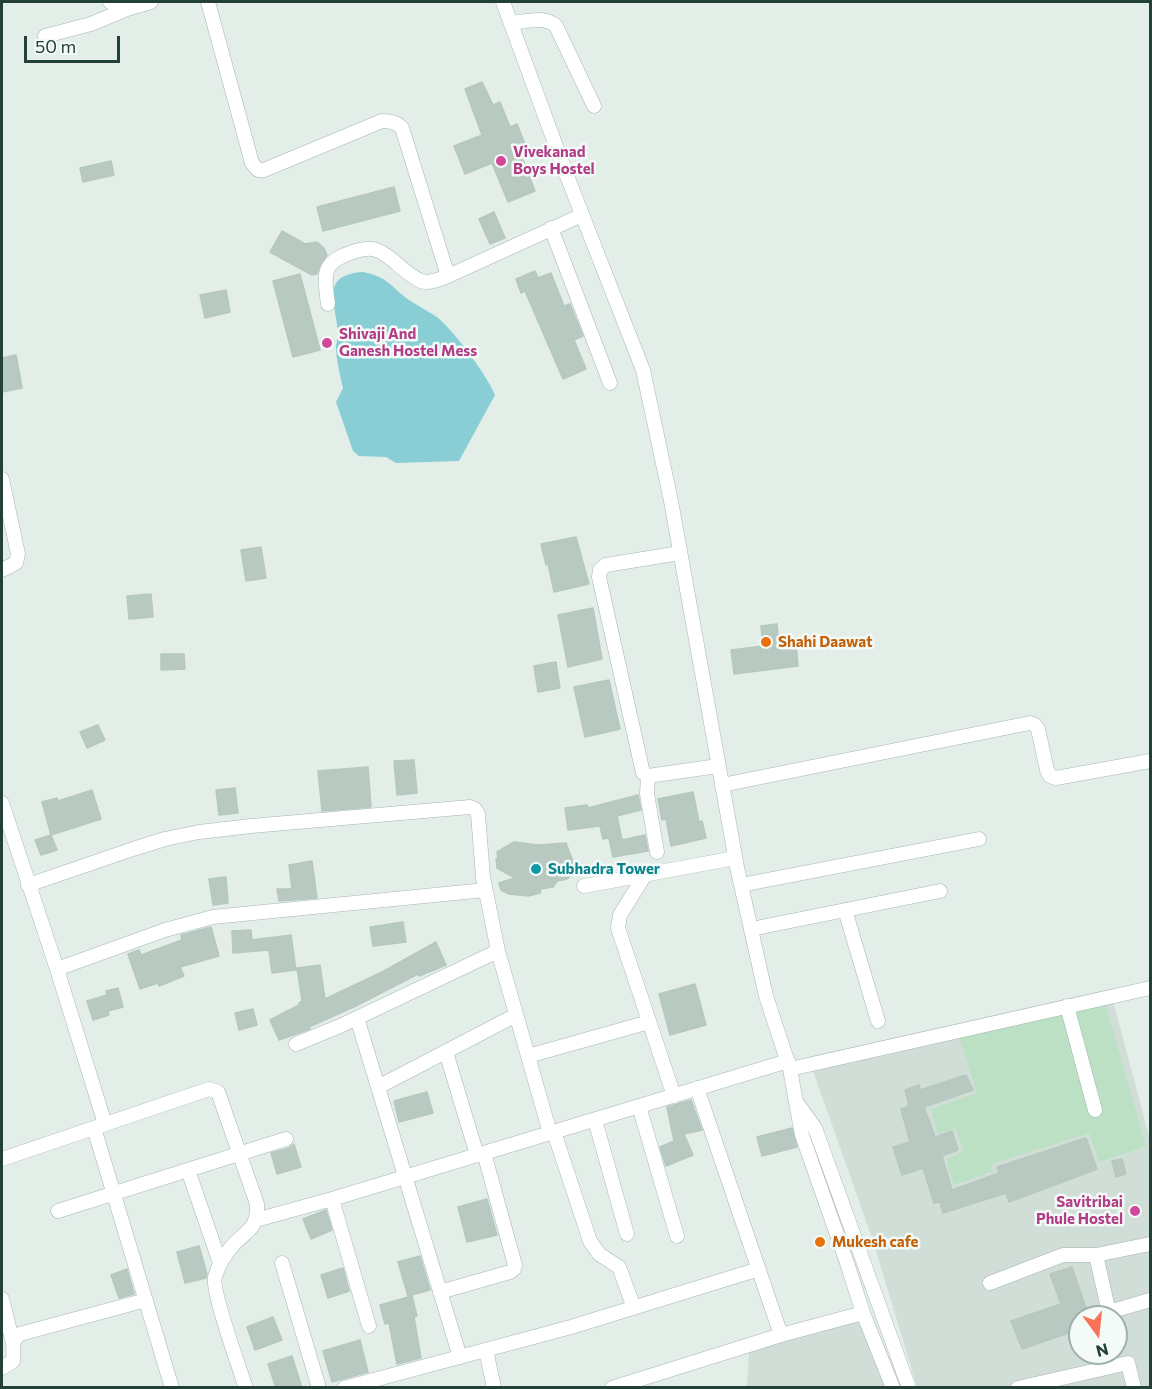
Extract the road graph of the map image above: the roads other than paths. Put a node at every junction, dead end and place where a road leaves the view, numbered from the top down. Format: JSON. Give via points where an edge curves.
{"nodes":[{"id":1,"x":110,"y":2,"type":"edge"},
{"id":2,"x":151,"y":2,"type":"edge"},
{"id":3,"x":208,"y":2,"type":"edge"},
{"id":4,"x":504,"y":2,"type":"edge"},
{"id":5,"x":127,"y":9,"type":"junction"},
{"id":6,"x":511,"y":23,"type":"junction"},
{"id":7,"x":45,"y":36,"type":"dead end"},
{"id":8,"x":594,"y":106,"type":"dead end"},
{"id":9,"x":582,"y":215,"type":"junction"},
{"id":10,"x":551,"y":228,"type":"junction"},
{"id":11,"x":448,"y":276,"type":"junction"},
{"id":12,"x":328,"y":304,"type":"dead end"},
{"id":13,"x":610,"y":383,"type":"dead end"},
{"id":14,"x":2,"y":479,"type":"edge"},
{"id":15,"x":680,"y":554,"type":"junction"},
{"id":16,"x":2,"y":570,"type":"edge"},
{"id":17,"x":1150,"y":761,"type":"edge"},
{"id":18,"x":718,"y":766,"type":"junction"},
{"id":19,"x":648,"y":776,"type":"junction"},
{"id":20,"x":722,"y":785,"type":"junction"},
{"id":21,"x":2,"y":803,"type":"edge"},
{"id":22,"x":979,"y":839,"type":"dead end"},
{"id":23,"x":657,"y":852,"type":"dead end"},
{"id":24,"x":735,"y":858,"type":"junction"},
{"id":25,"x":645,"y":875,"type":"junction"},
{"id":26,"x":28,"y":885,"type":"junction"},
{"id":27,"x":741,"y":885,"type":"junction"},
{"id":28,"x":584,"y":886,"type":"dead end"},
{"id":29,"x":485,"y":890,"type":"junction"},
{"id":30,"x":940,"y":891,"type":"dead end"},
{"id":31,"x":845,"y":910,"type":"junction"},
{"id":32,"x":751,"y":929,"type":"junction"},
{"id":33,"x":498,"y":951,"type":"junction"},
{"id":34,"x":57,"y":969,"type":"junction"},
{"id":35,"x":1150,"y":988,"type":"edge"},
{"id":36,"x":1067,"y":1006,"type":"junction"},
{"id":37,"x":516,"y":1016,"type":"junction"},
{"id":38,"x":357,"y":1018,"type":"junction"},
{"id":39,"x":878,"y":1021,"type":"dead end"},
{"id":40,"x":649,"y":1022,"type":"junction"},
{"id":41,"x":296,"y":1044,"type":"dead end"},
{"id":42,"x":446,"y":1052,"type":"junction"},
{"id":43,"x":528,"y":1056,"type":"junction"},
{"id":44,"x":789,"y":1065,"type":"junction"},
{"id":45,"x":378,"y":1087,"type":"junction"},
{"id":46,"x":697,"y":1088,"type":"junction"},
{"id":47,"x":674,"y":1096,"type":"junction"},
{"id":48,"x":797,"y":1103,"type":"junction"},
{"id":49,"x":639,"y":1106,"type":"junction"},
{"id":50,"x":1095,"y":1110,"type":"dead end"},
{"id":51,"x":595,"y":1120,"type":"junction"},
{"id":52,"x":100,"y":1126,"type":"junction"},
{"id":53,"x":552,"y":1132,"type":"junction"},
{"id":54,"x":286,"y":1139,"type":"dead end"},
{"id":55,"x":240,"y":1154,"type":"junction"},
{"id":56,"x":480,"y":1154,"type":"junction"},
{"id":57,"x":2,"y":1159,"type":"edge"},
{"id":58,"x":188,"y":1170,"type":"junction"},
{"id":59,"x":404,"y":1177,"type":"junction"},
{"id":60,"x":114,"y":1194,"type":"junction"},
{"id":61,"x":332,"y":1199,"type":"junction"},
{"id":62,"x":58,"y":1211,"type":"dead end"},
{"id":63,"x":256,"y":1220,"type":"junction"},
{"id":64,"x":627,"y":1234,"type":"dead end"},
{"id":65,"x":677,"y":1236,"type":"dead end"},
{"id":66,"x":1150,"y":1244,"type":"edge"},
{"id":67,"x":1096,"y":1255,"type":"junction"},
{"id":68,"x":220,"y":1263,"type":"junction"},
{"id":69,"x":282,"y":1263,"type":"dead end"},
{"id":70,"x":759,"y":1269,"type":"junction"},
{"id":71,"x":990,"y":1283,"type":"dead end"},
{"id":72,"x":440,"y":1292,"type":"junction"},
{"id":73,"x":2,"y":1299,"type":"edge"},
{"id":74,"x":146,"y":1300,"type":"junction"},
{"id":75,"x":1150,"y":1300,"type":"edge"},
{"id":76,"x":1107,"y":1305,"type":"edge"},
{"id":77,"x":634,"y":1308,"type":"junction"},
{"id":78,"x":1128,"y":1308,"type":"edge"},
{"id":79,"x":863,"y":1313,"type":"junction"},
{"id":80,"x":369,"y":1326,"type":"dead end"},
{"id":81,"x":781,"y":1335,"type":"junction"},
{"id":82,"x":13,"y":1343,"type":"junction"},
{"id":83,"x":486,"y":1350,"type":"junction"},
{"id":84,"x":460,"y":1357,"type":"junction"},
{"id":85,"x":1128,"y":1363,"type":"edge"},
{"id":86,"x":1097,"y":1365,"type":"edge"},
{"id":87,"x":2,"y":1368,"type":"edge"},
{"id":88,"x":1040,"y":1385,"type":"edge"},
{"id":89,"x":172,"y":1388,"type":"edge"},
{"id":90,"x":246,"y":1388,"type":"edge"},
{"id":91,"x":319,"y":1388,"type":"edge"},
{"id":92,"x":344,"y":1388,"type":"edge"},
{"id":93,"x":494,"y":1388,"type":"edge"},
{"id":94,"x":612,"y":1388,"type":"edge"},
{"id":95,"x":893,"y":1388,"type":"edge"},
{"id":96,"x":909,"y":1388,"type":"edge"},
{"id":97,"x":1018,"y":1388,"type":"edge"},
{"id":98,"x":1134,"y":1388,"type":"edge"}],
"edges":[{"from":1,"to":5,"type":"street"},
{"from":2,"to":5,"type":"street"},
{"from":3,"to":11,"type":"street","via":[[255,167],[264,170],[382,121],[398,124]]},
{"from":4,"to":6,"type":"street"},
{"from":5,"to":7,"type":"street"},
{"from":6,"to":8,"type":"street","via":[[544,20],[556,26]]},
{"from":6,"to":9,"type":"street"},
{"from":9,"to":10,"type":"street"},
{"from":9,"to":15,"type":"street","via":[[643,370]]},
{"from":10,"to":11,"type":"street"},
{"from":10,"to":13,"type":"street"},
{"from":11,"to":12,"type":"street","via":[[433,282],[421,280],[378,250],[363,249],[334,260],[325,277]]},
{"from":14,"to":16,"type":"street","via":[[18,554],[16,563]]},
{"from":15,"to":18,"type":"street"},
{"from":15,"to":19,"type":"street","via":[[606,565],[600,570],[640,766]]},
{"from":17,"to":20,"type":"street","via":[[1056,778],[1047,770],[1038,729],[1030,723]]},
{"from":18,"to":19,"type":"street"},
{"from":18,"to":20,"type":"street"},
{"from":19,"to":23,"type":"street","via":[[647,794]]},
{"from":20,"to":24,"type":"street"},
{"from":21,"to":26,"type":"street"},
{"from":22,"to":27,"type":"street"},
{"from":24,"to":25,"type":"street"},
{"from":24,"to":27,"type":"street"},
{"from":25,"to":28,"type":"street"},
{"from":25,"to":40,"type":"street","via":[[620,915],[618,927]]},
{"from":26,"to":29,"type":"street","via":[[199,832],[470,807],[478,814]]},
{"from":26,"to":34,"type":"street"},
{"from":27,"to":32,"type":"street"},
{"from":29,"to":33,"type":"street"},
{"from":29,"to":34,"type":"street","via":[[213,917]]},
{"from":30,"to":31,"type":"street"},
{"from":31,"to":32,"type":"street"},
{"from":31,"to":39,"type":"street"},
{"from":32,"to":44,"type":"street","via":[[766,996]]},
{"from":33,"to":37,"type":"street"},
{"from":33,"to":38,"type":"street"},
{"from":34,"to":52,"type":"street"},
{"from":35,"to":36,"type":"street"},
{"from":36,"to":44,"type":"street"},
{"from":36,"to":50,"type":"street"},
{"from":37,"to":42,"type":"street"},
{"from":37,"to":43,"type":"street"},
{"from":38,"to":41,"type":"street"},
{"from":38,"to":45,"type":"street"},
{"from":40,"to":43,"type":"street"},
{"from":40,"to":47,"type":"street"},
{"from":42,"to":45,"type":"street"},
{"from":42,"to":56,"type":"street"},
{"from":43,"to":53,"type":"street"},
{"from":44,"to":46,"type":"street"},
{"from":44,"to":48,"type":"street"},
{"from":45,"to":59,"type":"street"},
{"from":46,"to":47,"type":"street"},
{"from":46,"to":70,"type":"street"},
{"from":47,"to":49,"type":"street"},
{"from":48,"to":79,"type":"street","via":[[802,1135]]},
{"from":48,"to":96,"type":"street","via":[[815,1128]]},
{"from":49,"to":51,"type":"street"},
{"from":49,"to":65,"type":"street"},
{"from":51,"to":53,"type":"street"},
{"from":51,"to":64,"type":"street"},
{"from":52,"to":55,"type":"street","via":[[215,1089]]},
{"from":52,"to":57,"type":"street"},
{"from":52,"to":60,"type":"street"},
{"from":53,"to":56,"type":"street"},
{"from":53,"to":77,"type":"street","via":[[590,1241],[599,1254],[619,1267]]},
{"from":54,"to":55,"type":"street"},
{"from":55,"to":58,"type":"street"},
{"from":55,"to":63,"type":"street","via":[[257,1204]]},
{"from":56,"to":59,"type":"street"},
{"from":56,"to":72,"type":"street","via":[[514,1269]]},
{"from":58,"to":60,"type":"street"},
{"from":58,"to":68,"type":"street"},
{"from":59,"to":61,"type":"street"},
{"from":59,"to":72,"type":"street"},
{"from":60,"to":62,"type":"street"},
{"from":60,"to":74,"type":"street"},
{"from":61,"to":63,"type":"street"},
{"from":61,"to":80,"type":"street"},
{"from":63,"to":68,"type":"street"},
{"from":66,"to":67,"type":"street"},
{"from":67,"to":71,"type":"street","via":[[1064,1255]]},
{"from":67,"to":76,"type":"street"},
{"from":68,"to":90,"type":"street","via":[[214,1287]]},
{"from":69,"to":91,"type":"street"},
{"from":70,"to":77,"type":"street"},
{"from":70,"to":81,"type":"street"},
{"from":72,"to":84,"type":"street"},
{"from":73,"to":82,"type":"street"},
{"from":74,"to":82,"type":"street","via":[[32,1329],[17,1336]]},
{"from":74,"to":89,"type":"street"},
{"from":75,"to":78,"type":"street"},
{"from":77,"to":83,"type":"street"},
{"from":79,"to":81,"type":"street"},
{"from":79,"to":95,"type":"street"},
{"from":81,"to":94,"type":"street"},
{"from":82,"to":87,"type":"street","via":[[13,1361]]},
{"from":83,"to":84,"type":"street"},
{"from":83,"to":93,"type":"street"},
{"from":84,"to":92,"type":"street"},
{"from":85,"to":98,"type":"street"},
{"from":86,"to":88,"type":"street"},
{"from":88,"to":97,"type":"street"}]}
